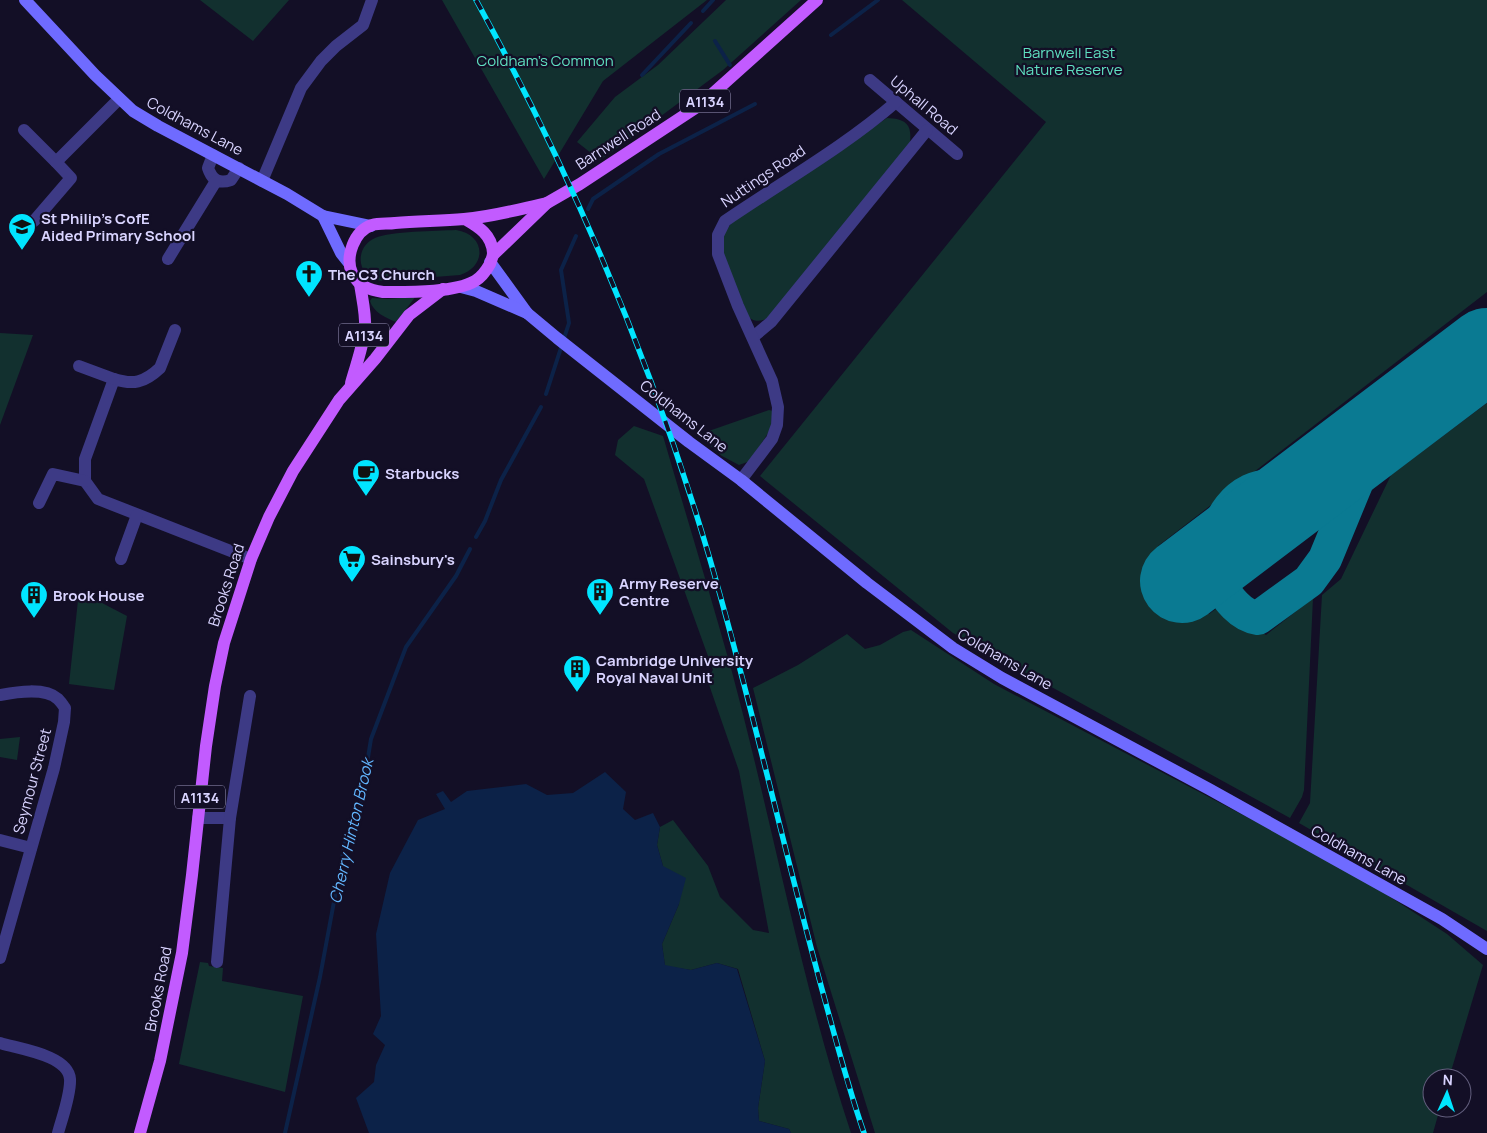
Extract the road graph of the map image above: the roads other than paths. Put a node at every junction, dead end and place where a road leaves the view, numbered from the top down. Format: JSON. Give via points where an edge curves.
{"nodes":[{"id":1,"x":25,"y":0,"type":"edge"},
{"id":2,"x":372,"y":0,"type":"edge"},
{"id":3,"x":817,"y":0,"type":"edge"},
{"id":4,"x":870,"y":80,"type":"dead end"},
{"id":5,"x":119,"y":99,"type":"junction"},
{"id":6,"x":896,"y":102,"type":"junction"},
{"id":7,"x":24,"y":130,"type":"dead end"},
{"id":8,"x":927,"y":130,"type":"junction"},
{"id":9,"x":958,"y":154,"type":"dead end"},
{"id":10,"x":213,"y":155,"type":"junction"},
{"id":11,"x":56,"y":162,"type":"junction"},
{"id":12,"x":239,"y":168,"type":"junction"},
{"id":13,"x":216,"y":181,"type":"junction"},
{"id":14,"x":262,"y":181,"type":"junction"},
{"id":15,"x":547,"y":203,"type":"junction"},
{"id":16,"x":323,"y":216,"type":"junction"},
{"id":17,"x":465,"y":219,"type":"junction"},
{"id":18,"x":34,"y":221,"type":"dead end"},
{"id":19,"x":371,"y":226,"type":"junction"},
{"id":20,"x":492,"y":258,"type":"junction"},
{"id":21,"x":168,"y":259,"type":"dead end"},
{"id":22,"x":349,"y":263,"type":"junction"},
{"id":23,"x":360,"y":284,"type":"junction"},
{"id":24,"x":461,"y":287,"type":"junction"},
{"id":25,"x":443,"y":289,"type":"junction"},
{"id":26,"x":527,"y":313,"type":"junction"},
{"id":27,"x":175,"y":330,"type":"dead end"},
{"id":28,"x":753,"y":338,"type":"junction"},
{"id":29,"x":79,"y":366,"type":"dead end"},
{"id":30,"x":114,"y":379,"type":"junction"},
{"id":31,"x":350,"y":385,"type":"junction"},
{"id":32,"x":741,"y":480,"type":"junction"},
{"id":33,"x":85,"y":481,"type":"junction"},
{"id":34,"x":40,"y":503,"type":"dead end"},
{"id":35,"x":137,"y":514,"type":"junction"},
{"id":36,"x":121,"y":559,"type":"dead end"},
{"id":37,"x":251,"y":559,"type":"junction"},
{"id":38,"x":0,"y":695,"type":"edge"},
{"id":39,"x":250,"y":696,"type":"dead end"},
{"id":40,"x":198,"y":818,"type":"junction"},
{"id":41,"x":230,"y":818,"type":"junction"},
{"id":42,"x":0,"y":840,"type":"edge"},
{"id":43,"x":31,"y":848,"type":"junction"},
{"id":44,"x":1487,"y":949,"type":"edge"},
{"id":45,"x":0,"y":958,"type":"edge"},
{"id":46,"x":217,"y":962,"type":"dead end"},
{"id":47,"x":0,"y":1044,"type":"edge"},
{"id":48,"x":58,"y":1133,"type":"edge"},
{"id":49,"x":140,"y":1133,"type":"edge"}],
"edges":[{"from":1,"to":5,"type":"street","name":"Coldhams Lane"},
{"from":2,"to":14,"type":"street","via":[[363,25],[321,61],[301,88]]},
{"from":3,"to":15,"type":"main road","name":"Barnwell Road","number":"A1134","via":[[700,105]]},
{"from":4,"to":6,"type":"street","name":"Uphall Road"},
{"from":5,"to":10,"type":"street","name":"Coldhams Lane","via":[[158,126]]},
{"from":5,"to":11,"type":"street"},
{"from":6,"to":8,"type":"street","name":"Uphall Road"},
{"from":6,"to":28,"type":"street","name":"Nuttings Road","via":[[841,145],[725,221],[721,227],[718,254]]},
{"from":7,"to":11,"type":"street"},
{"from":8,"to":9,"type":"street","name":"Uphall Road"},
{"from":8,"to":28,"type":"street","via":[[771,322]]},
{"from":10,"to":12,"type":"street","name":"Coldhams Lane"},
{"from":10,"to":13,"type":"street","via":[[208,168]]},
{"from":11,"to":18,"type":"street","via":[[72,178]]},
{"from":12,"to":13,"type":"street","via":[[231,180]]},
{"from":12,"to":14,"type":"street","name":"Coldhams Lane"},
{"from":13,"to":21,"type":"street"},
{"from":14,"to":16,"type":"street","name":"Coldhams Lane"},
{"from":15,"to":17,"type":"main road","name":"Barnwell Road","number":"A1134"},
{"from":15,"to":20,"type":"main road","name":"Barnwell Road","number":"A1134"},
{"from":16,"to":19,"type":"street","name":"Coldhams Lane"},
{"from":16,"to":22,"type":"street"},
{"from":17,"to":19,"type":"main road","number":"A1134"},
{"from":17,"to":20,"type":"main road","via":[[487,235]]},
{"from":19,"to":22,"type":"main road","via":[[351,246]]},
{"from":20,"to":24,"type":"main road","number":"A1134","via":[[486,272],[476,281]]},
{"from":20,"to":26,"type":"street","name":"Coldhams Lane"},
{"from":22,"to":23,"type":"main road","number":"A1134"},
{"from":23,"to":25,"type":"main road","number":"A1134","via":[[384,292]]},
{"from":23,"to":31,"type":"main road","name":"Brooks Road","number":"A1134","via":[[365,327]]},
{"from":24,"to":25,"type":"main road","number":"A1134"},
{"from":24,"to":26,"type":"street","name":"Coldhams Lane"},
{"from":25,"to":31,"type":"main road","name":"Brooks Road","number":"A1134","via":[[409,315]]},
{"from":26,"to":32,"type":"street","name":"Coldhams Lane"},
{"from":27,"to":30,"type":"street","via":[[156,372],[134,383]]},
{"from":28,"to":32,"type":"street","name":"Nuttings Road","via":[[772,381],[778,414],[772,439]]},
{"from":29,"to":30,"type":"street"},
{"from":30,"to":33,"type":"street","via":[[85,459]]},
{"from":31,"to":37,"type":"main road","name":"Brooks Road","number":"A1134","via":[[293,471]]},
{"from":32,"to":44,"type":"street","name":"Coldhams Lane","via":[[906,614],[971,660],[1442,919]]},
{"from":33,"to":34,"type":"street","via":[[52,474]]},
{"from":33,"to":35,"type":"street","via":[[98,498]]},
{"from":35,"to":36,"type":"street"},
{"from":35,"to":37,"type":"street"},
{"from":37,"to":40,"type":"main road","name":"Brooks Road","number":"A1134","via":[[220,662],[210,712]]},
{"from":38,"to":43,"type":"street","name":"Seymour Street","via":[[41,692],[57,698],[65,708],[54,768]]},
{"from":39,"to":41,"type":"street"},
{"from":40,"to":41,"type":"street"},
{"from":40,"to":49,"type":"main road","name":"Brooks Road","number":"A1134","via":[[172,1009]]},
{"from":41,"to":46,"type":"street"},
{"from":42,"to":43,"type":"street"},
{"from":43,"to":45,"type":"street","name":"Seymour Street"},
{"from":47,"to":48,"type":"street","via":[[50,1057],[66,1068],[70,1085]]}]}
